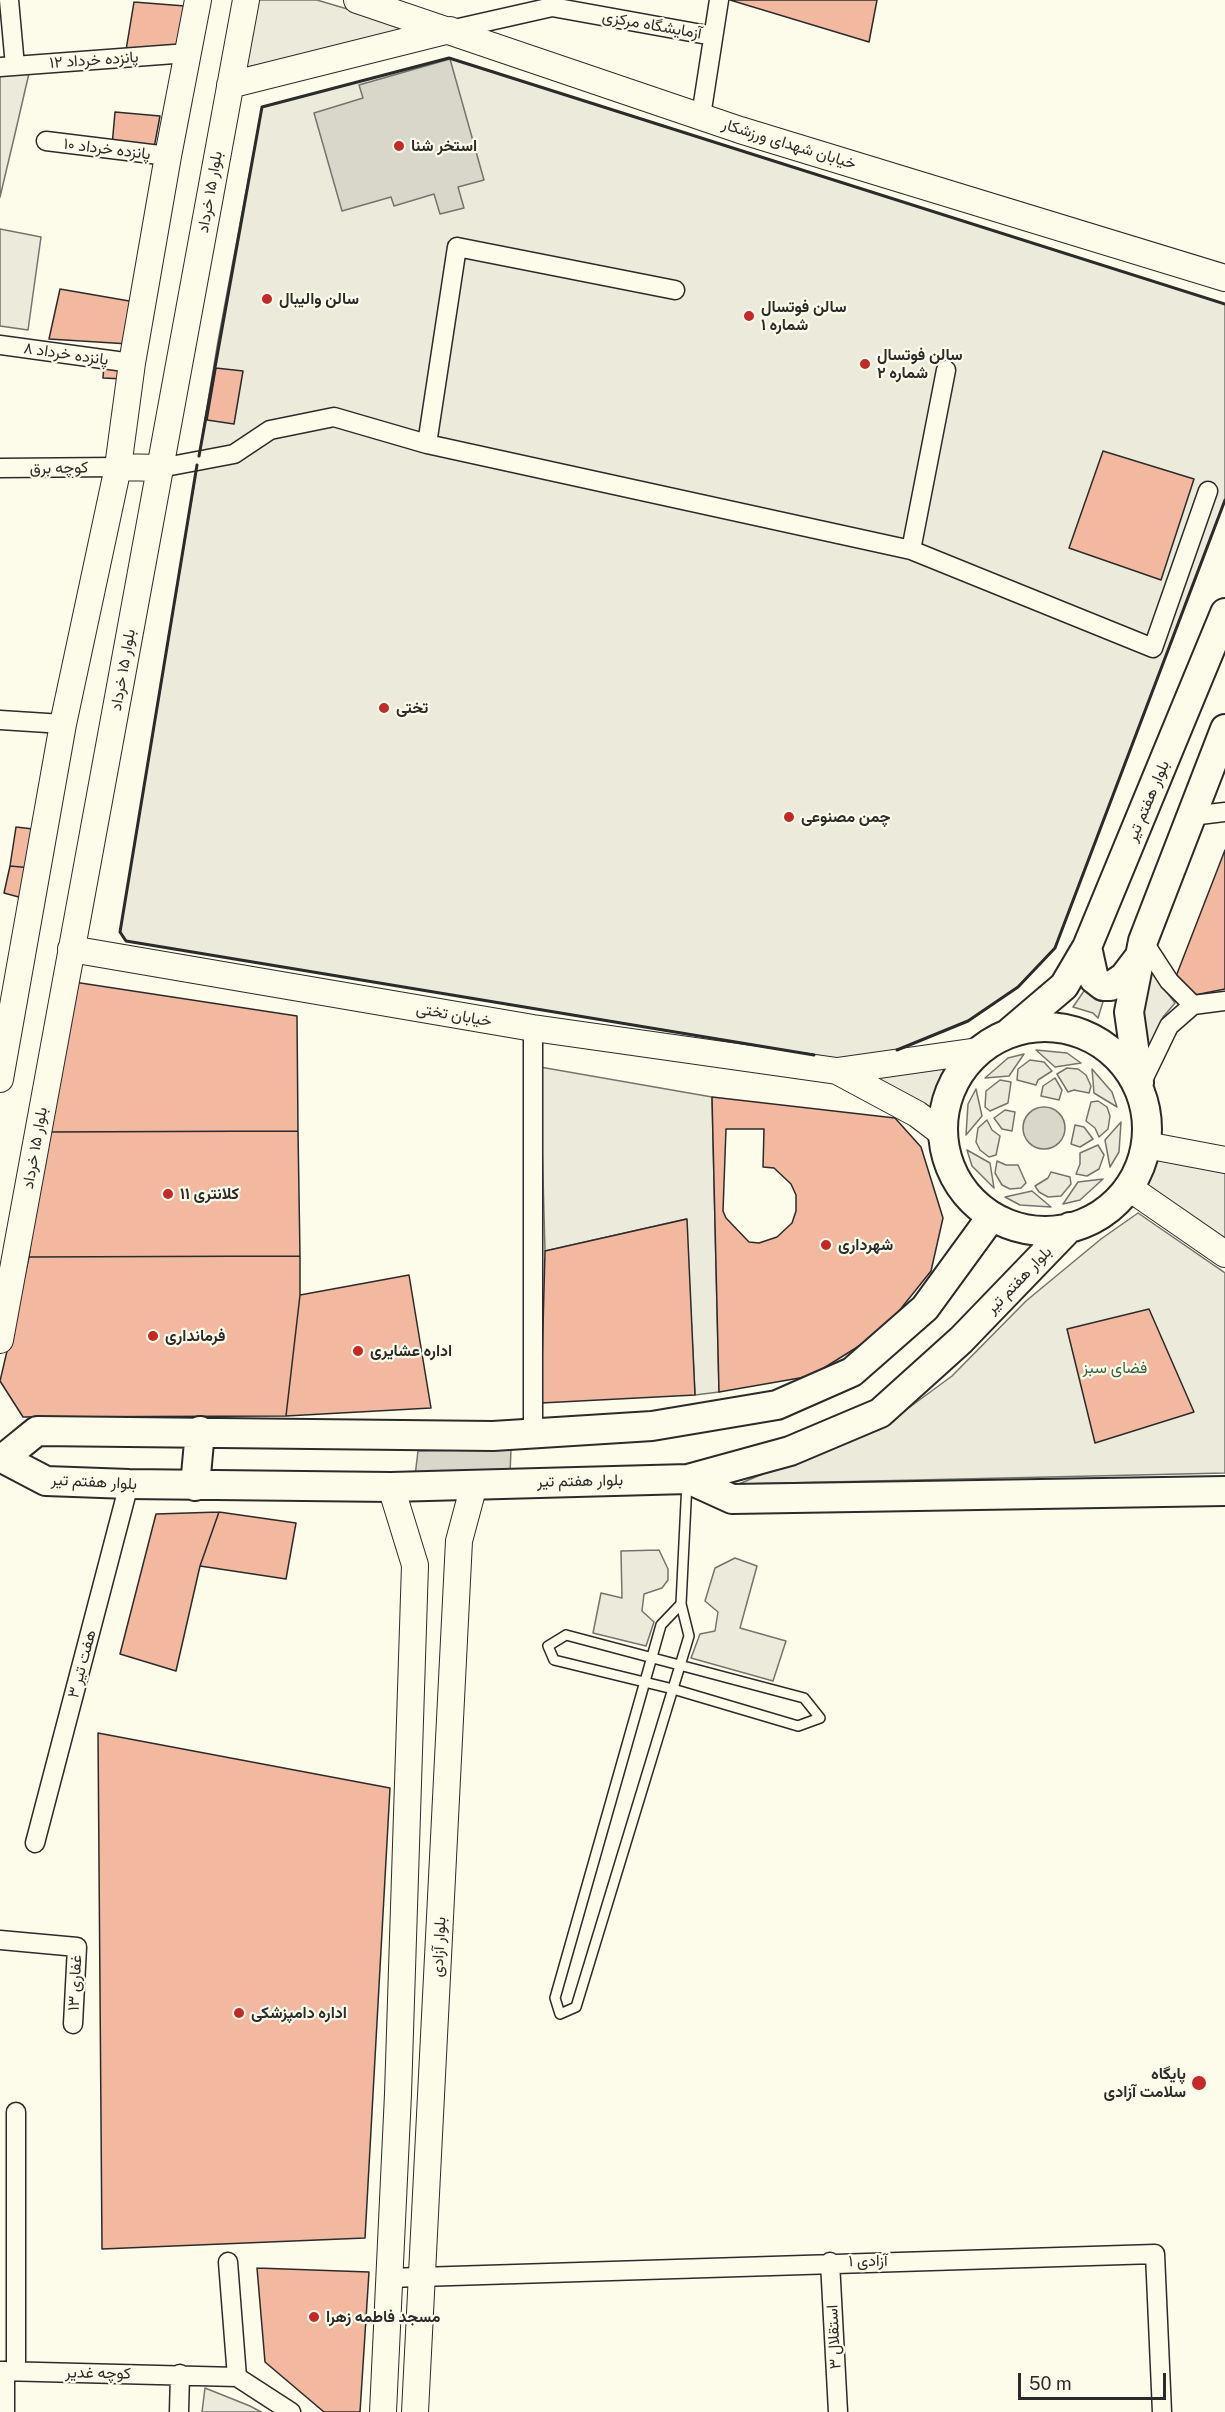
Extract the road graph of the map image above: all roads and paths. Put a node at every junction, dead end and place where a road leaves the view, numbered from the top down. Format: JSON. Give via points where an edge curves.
{"nodes":[{"id":1,"x":9,"y":0,"type":"edge"},
{"id":2,"x":198,"y":0,"type":"edge"},
{"id":3,"x":246,"y":0,"type":"edge"},
{"id":4,"x":357,"y":0,"type":"edge"},
{"id":5,"x":719,"y":0,"type":"edge"},
{"id":6,"x":450,"y":30,"type":"junction"},
{"id":7,"x":713,"y":36,"type":"junction"},
{"id":8,"x":188,"y":53,"type":"junction"},
{"id":9,"x":8,"y":66,"type":"edge"},
{"id":10,"x":230,"y":85,"type":"junction"},
{"id":11,"x":701,"y":116,"type":"junction"},
{"id":12,"x":46,"y":141,"type":"dead end"},
{"id":13,"x":168,"y":156,"type":"junction"},
{"id":14,"x":1225,"y":278,"type":"edge"},
{"id":15,"x":675,"y":290,"type":"dead end"},
{"id":16,"x":0,"y":345,"type":"edge"},
{"id":17,"x":132,"y":363,"type":"junction"},
{"id":18,"x":946,"y":370,"type":"dead end"},
{"id":19,"x":427,"y":444,"type":"junction"},
{"id":20,"x":118,"y":467,"type":"junction"},
{"id":21,"x":0,"y":468,"type":"edge"},
{"id":22,"x":160,"y":468,"type":"junction"},
{"id":23,"x":1208,"y":491,"type":"dead end"},
{"id":24,"x":911,"y":550,"type":"junction"},
{"id":25,"x":1225,"y":612,"type":"edge"},
{"id":26,"x":0,"y":720,"type":"edge"},
{"id":27,"x":63,"y":724,"type":"junction"},
{"id":28,"x":1225,"y":729,"type":"edge"},
{"id":29,"x":1225,"y":812,"type":"edge"},
{"id":30,"x":1191,"y":816,"type":"junction"},
{"id":31,"x":1087,"y":946,"type":"junction"},
{"id":32,"x":1142,"y":948,"type":"junction"},
{"id":33,"x":71,"y":949,"type":"junction"},
{"id":34,"x":1225,"y":1001,"type":"edge"},
{"id":35,"x":1193,"y":1005,"type":"junction"},
{"id":36,"x":533,"y":1028,"type":"junction"},
{"id":37,"x":1008,"y":1033,"type":"junction"},
{"id":38,"x":978,"y":1051,"type":"junction"},
{"id":39,"x":837,"y":1071,"type":"junction"},
{"id":40,"x":0,"y":1079,"type":"edge"},
{"id":41,"x":1139,"y":1089,"type":"junction"},
{"id":42,"x":942,"y":1133,"type":"junction"},
{"id":43,"x":1146,"y":1145,"type":"junction"},
{"id":44,"x":1225,"y":1160,"type":"edge"},
{"id":45,"x":1128,"y":1187,"type":"junction"},
{"id":46,"x":992,"y":1216,"type":"junction"},
{"id":47,"x":1070,"y":1227,"type":"junction"},
{"id":48,"x":1225,"y":1254,"type":"edge"},
{"id":49,"x":0,"y":1341,"type":"edge"},
{"id":50,"x":200,"y":1431,"type":"junction"},
{"id":51,"x":533,"y":1434,"type":"junction"},
{"id":52,"x":2,"y":1457,"type":"edge"},
{"id":53,"x":687,"y":1479,"type":"junction"},
{"id":54,"x":129,"y":1484,"type":"junction"},
{"id":55,"x":474,"y":1485,"type":"junction"},
{"id":56,"x":195,"y":1486,"type":"junction"},
{"id":57,"x":391,"y":1487,"type":"junction"},
{"id":58,"x":1225,"y":1491,"type":"edge"},
{"id":59,"x":681,"y":1604,"type":"junction"},
{"id":60,"x":652,"y":1657,"type":"junction"},
{"id":61,"x":681,"y":1665,"type":"junction"},
{"id":62,"x":645,"y":1682,"type":"junction"},
{"id":63,"x":673,"y":1689,"type":"junction"},
{"id":64,"x":35,"y":1843,"type":"dead end"},
{"id":65,"x":0,"y":1940,"type":"edge"},
{"id":66,"x":73,"y":2025,"type":"dead end"},
{"id":67,"x":16,"y":2112,"type":"dead end"},
{"id":68,"x":228,"y":2262,"type":"dead end"},
{"id":69,"x":830,"y":2262,"type":"junction"},
{"id":70,"x":423,"y":2276,"type":"junction"},
{"id":71,"x":388,"y":2278,"type":"junction"},
{"id":72,"x":7,"y":2371,"type":"edge"},
{"id":73,"x":180,"y":2374,"type":"junction"},
{"id":74,"x":237,"y":2378,"type":"junction"},
{"id":75,"x":5,"y":2412,"type":"edge"},
{"id":76,"x":179,"y":2412,"type":"edge"},
{"id":77,"x":291,"y":2412,"type":"edge"},
{"id":78,"x":383,"y":2412,"type":"edge"},
{"id":79,"x":415,"y":2412,"type":"edge"},
{"id":80,"x":837,"y":2412,"type":"edge"},
{"id":81,"x":1162,"y":2412,"type":"edge"}],
"edges":[{"from":1,"to":9,"type":"street"},
{"from":2,"to":8,"type":"street"},
{"from":3,"to":10,"type":"street","name":"بلوار ۱۵ خرداد"},
{"from":4,"to":6,"type":"street","name":"خیابان شهدای ورزشکار"},
{"from":5,"to":7,"type":"street"},
{"from":6,"to":7,"type":"street","name":"آزمایشگاه مرکزی","via":[[552,7]]},
{"from":6,"to":10,"type":"street"},
{"from":6,"to":11,"type":"street","name":"خیابان شهدای ورزشکار"},
{"from":7,"to":11,"type":"street"},
{"from":8,"to":9,"type":"street","name":"پانزده خرداد ۱۲"},
{"from":8,"to":13,"type":"street"},
{"from":10,"to":22,"type":"street","name":"بلوار ۱۵ خرداد"},
{"from":11,"to":14,"type":"street","name":"خیابان شهدای ورزشکار"},
{"from":12,"to":13,"type":"street","name":"پانزده خرداد ۱۰"},
{"from":13,"to":17,"type":"street"},
{"from":15,"to":19,"type":"street","via":[[457,247]]},
{"from":16,"to":17,"type":"street","name":"پانزده خرداد ۸"},
{"from":17,"to":20,"type":"street"},
{"from":18,"to":24,"type":"street"},
{"from":19,"to":22,"type":"street","via":[[334,417],[270,430],[234,454]]},
{"from":19,"to":24,"type":"street"},
{"from":20,"to":21,"type":"street","name":"کوچه برق"},
{"from":20,"to":22,"type":"street"},
{"from":20,"to":27,"type":"street"},
{"from":22,"to":33,"type":"street","name":"بلوار ۱۵ خرداد"},
{"from":23,"to":24,"type":"street","via":[[1153,648]]},
{"from":25,"to":31,"type":"main road","name":"بلوار هفتم تیر"},
{"from":26,"to":27,"type":"street"},
{"from":27,"to":40,"type":"street"},
{"from":28,"to":30,"type":"main road"},
{"from":29,"to":30,"type":"street"},
{"from":30,"to":32,"type":"main road"},
{"from":31,"to":32,"type":"main road","via":[[1094,979],[1102,986],[1111,986],[1124,977]]},
{"from":31,"to":37,"type":"main road","name":"بلوار هفتم تیر","via":[[1064,986]]},
{"from":32,"to":35,"type":"street"},
{"from":32,"to":41,"type":"main road","via":[[1129,1012]]},
{"from":33,"to":36,"type":"street","name":"خیابان تختی"},
{"from":33,"to":49,"type":"street","name":"بلوار ۱۵ خرداد"},
{"from":34,"to":35,"type":"street"},
{"from":35,"to":41,"type":"street","via":[[1168,1026]]},
{"from":36,"to":39,"type":"street","name":"خیابان تختی"},
{"from":36,"to":51,"type":"street"},
{"from":37,"to":38,"type":"main road"},
{"from":37,"to":41,"type":"main road","via":[[1039,1026],[1070,1029],[1099,1041],[1123,1062]]},
{"from":38,"to":39,"type":"street"},
{"from":38,"to":42,"type":"main road","via":[[958,1075],[950,1093]]},
{"from":39,"to":42,"type":"street","via":[[917,1114]]},
{"from":41,"to":43,"type":"main road","via":[[1146,1110]]},
{"from":42,"to":46,"type":"main road","via":[[946,1155],[962,1189]]},
{"from":43,"to":44,"type":"street"},
{"from":43,"to":45,"type":"main road"},
{"from":45,"to":47,"type":"main road","via":[[1106,1210]]},
{"from":45,"to":48,"type":"street"},
{"from":46,"to":47,"type":"main road","via":[[1017,1227],[1043,1231]]},
{"from":46,"to":51,"type":"main road","name":"بلوار هفتم تیر","via":[[925,1308],[852,1372],[777,1405],[652,1425]]},
{"from":47,"to":53,"type":"main road","name":"بلوار هفتم تیر","via":[[961,1340],[880,1413],[790,1451]]},
{"from":50,"to":51,"type":"main road","name":"بلوار هفتم تیر"},
{"from":50,"to":52,"type":"main road","name":"بلوار هفتم تیر","via":[[37,1431]]},
{"from":50,"to":56,"type":"main road"},
{"from":52,"to":54,"type":"main road","name":"بلوار هفتم تیر","via":[[46,1481]]},
{"from":53,"to":55,"type":"main road","name":"بلوار هفتم تیر"},
{"from":53,"to":58,"type":"main road","via":[[732,1499]]},
{"from":53,"to":59,"type":"lane"},
{"from":54,"to":56,"type":"main road","name":"بلوار هفتم تیر"},
{"from":54,"to":64,"type":"street","name":"هفت تیر ۳"},
{"from":55,"to":57,"type":"main road","name":"بلوار هفتم تیر"},
{"from":55,"to":70,"type":"street","name":"بلوار آزادی","via":[[459,1541]]},
{"from":56,"to":57,"type":"main road","name":"بلوار هفتم تیر"},
{"from":57,"to":71,"type":"street","via":[[415,1565],[398,2094]]},
{"from":59,"to":60,"type":"lane","via":[[661,1625]]},
{"from":59,"to":61,"type":"lane","via":[[689,1636]]},
{"from":60,"to":61,"type":"lane"},
{"from":60,"to":62,"type":"lane"},
{"from":60,"to":62,"type":"lane","via":[[566,1635],[549,1646],[554,1660]]},
{"from":61,"to":63,"type":"lane"},
{"from":61,"to":63,"type":"lane","via":[[804,1698],[820,1719],[798,1726]]},
{"from":62,"to":63,"type":"lane"},
{"from":62,"to":63,"type":"lane","via":[[555,1998],[560,2014],[576,2007]]},
{"from":65,"to":66,"type":"street","name":"غفاری ۱۳","via":[[76,1947]]},
{"from":67,"to":72,"type":"street"},
{"from":68,"to":74,"type":"street"},
{"from":69,"to":70,"type":"street","name":"آزادی ۱"},
{"from":69,"to":80,"type":"street","name":"استقلال ۳"},
{"from":69,"to":81,"type":"street","name":"آزادی ۱","via":[[1155,2254]]},
{"from":70,"to":71,"type":"street","name":"آزادی ۱"},
{"from":70,"to":79,"type":"street","name":"بلوار آزادی"},
{"from":71,"to":78,"type":"street"},
{"from":72,"to":73,"type":"street","name":"کوچه غدیر"},
{"from":72,"to":75,"type":"street"},
{"from":73,"to":74,"type":"street","name":"کوچه غدیر"},
{"from":73,"to":76,"type":"street"},
{"from":74,"to":77,"type":"street"}]}
